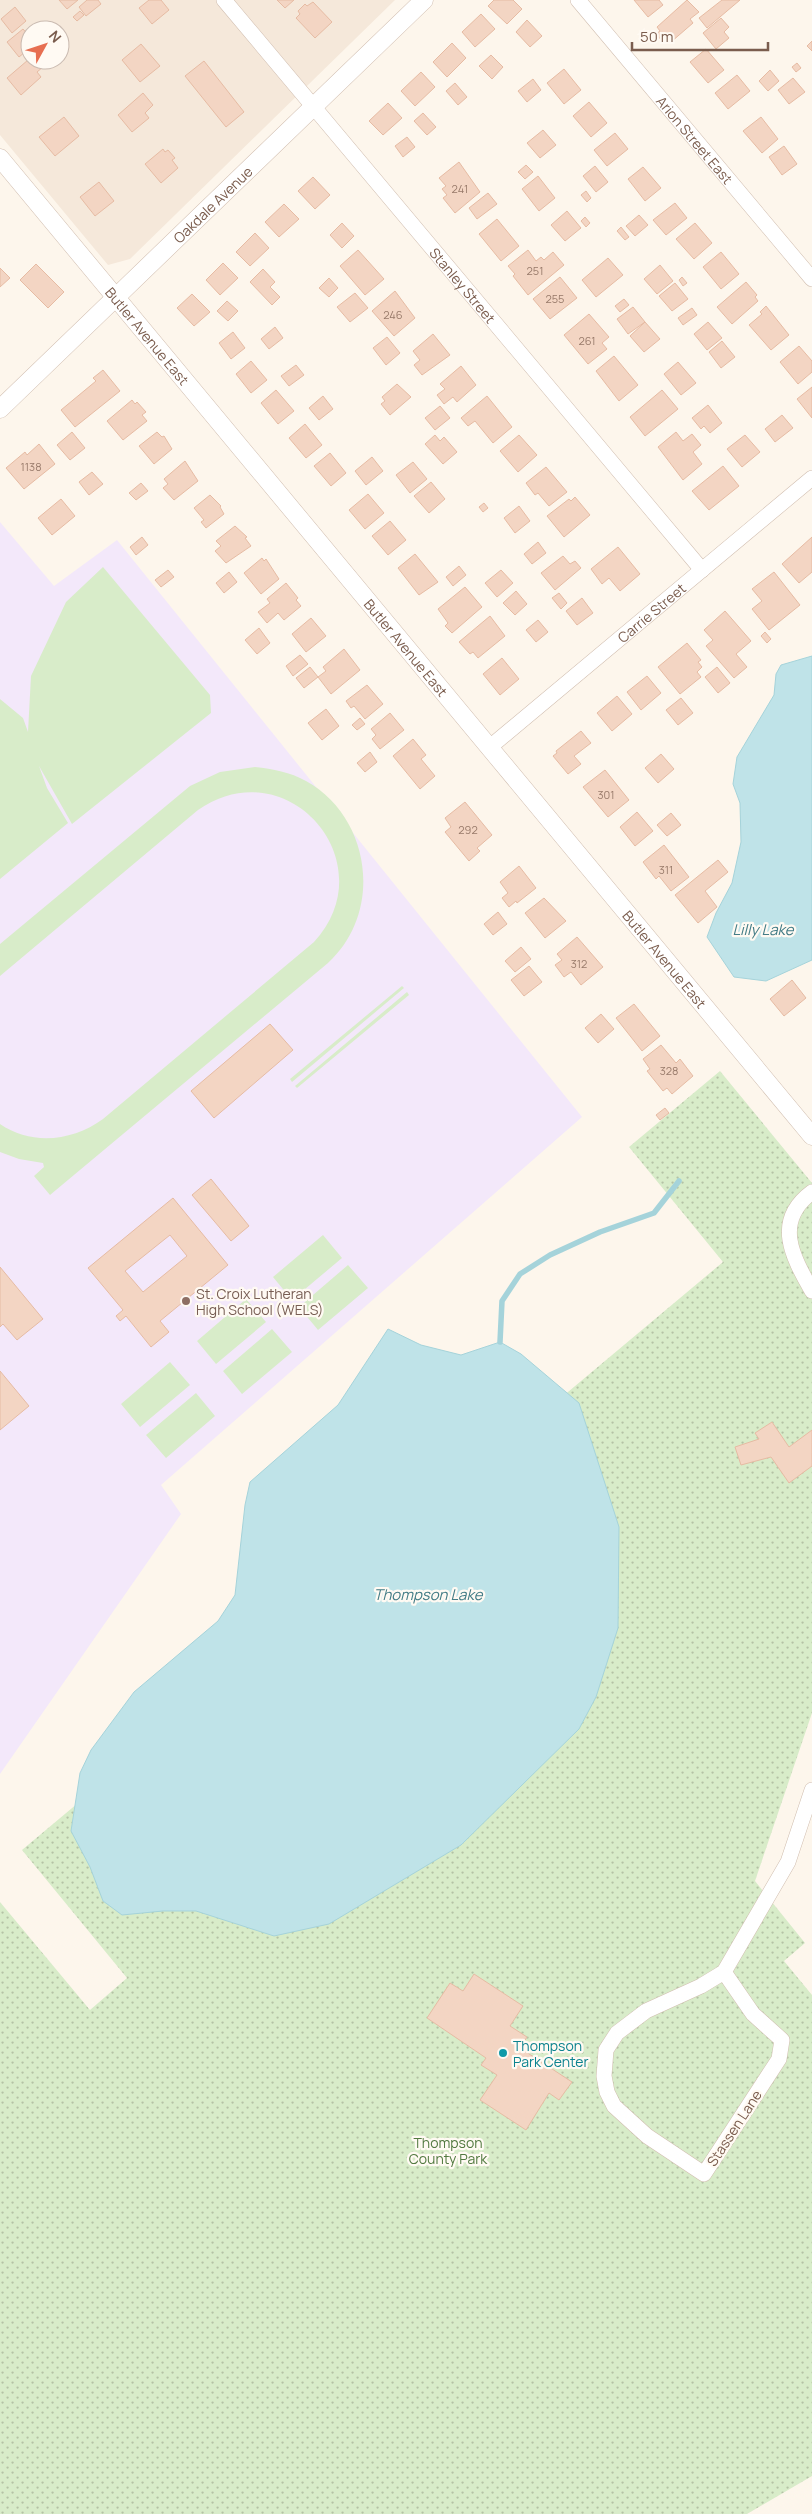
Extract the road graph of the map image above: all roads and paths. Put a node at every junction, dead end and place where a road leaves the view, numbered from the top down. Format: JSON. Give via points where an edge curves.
{"nodes":[{"id":1,"x":224,"y":0,"type":"edge"},
{"id":2,"x":424,"y":0,"type":"edge"},
{"id":3,"x":578,"y":0,"type":"edge"},
{"id":4,"x":313,"y":108,"type":"junction"},
{"id":5,"x":0,"y":158,"type":"edge"},
{"id":6,"x":812,"y":279,"type":"edge"},
{"id":7,"x":117,"y":299,"type":"junction"},
{"id":8,"x":0,"y":409,"type":"edge"},
{"id":9,"x":812,"y":478,"type":"edge"},
{"id":10,"x":702,"y":570,"type":"junction"},
{"id":11,"x":490,"y":747,"type":"junction"},
{"id":12,"x":812,"y":1136,"type":"edge"},
{"id":13,"x":812,"y":1192,"type":"edge"},
{"id":14,"x":812,"y":1291,"type":"edge"},
{"id":15,"x":812,"y":1790,"type":"edge"},
{"id":16,"x":724,"y":1972,"type":"junction"}],
"edges":[{"from":1,"to":4,"type":"street","name":"Stanley Street"},
{"from":2,"to":4,"type":"street","name":"Oakdale Avenue"},
{"from":3,"to":6,"type":"street","name":"Arion Street East"},
{"from":4,"to":7,"type":"street","name":"Oakdale Avenue"},
{"from":4,"to":10,"type":"street","name":"Stanley Street"},
{"from":5,"to":7,"type":"street","name":"Butler Avenue East"},
{"from":7,"to":8,"type":"street","name":"Oakdale Avenue"},
{"from":7,"to":11,"type":"street","name":"Butler Avenue East"},
{"from":9,"to":10,"type":"street","name":"Carrie Street"},
{"from":10,"to":11,"type":"street","name":"Carrie Street"},
{"from":11,"to":12,"type":"street","name":"Butler Avenue East"},
{"from":13,"to":14,"type":"street","via":[[799,1202],[788,1226],[797,1263]]},
{"from":15,"to":16,"type":"street","name":"Stassen Lane","via":[[788,1862]]},
{"from":16,"to":16,"type":"street","name":"Stassen Lane","via":[[646,2011],[617,2033],[606,2050],[604,2076],[614,2106],[647,2136],[704,2174],[780,2059],[782,2040],[753,2014]]}]}
